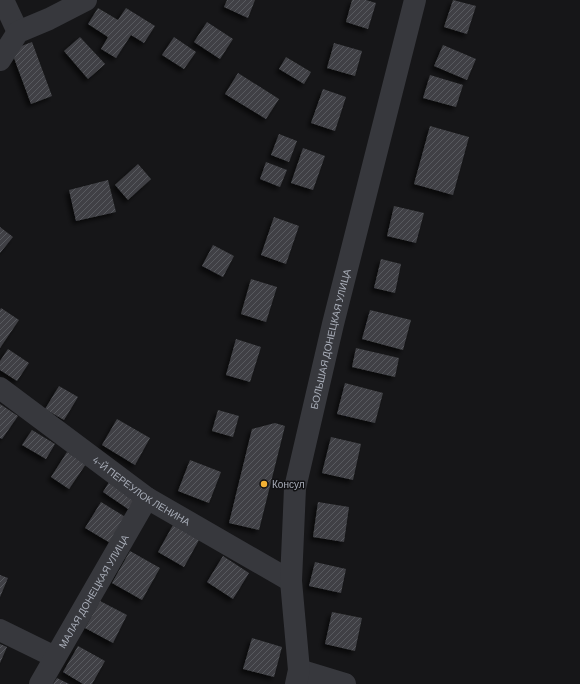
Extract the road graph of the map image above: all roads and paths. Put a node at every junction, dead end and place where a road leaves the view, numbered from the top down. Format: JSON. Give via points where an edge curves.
{"nodes":[{"id":1,"x":3,"y":0,"type":"edge"},
{"id":2,"x":86,"y":0,"type":"edge"},
{"id":3,"x":415,"y":0,"type":"edge"},
{"id":4,"x":18,"y":32,"type":"junction"},
{"id":5,"x":0,"y":60,"type":"edge"},
{"id":6,"x":0,"y":388,"type":"edge"},
{"id":7,"x":147,"y":498,"type":"junction"},
{"id":8,"x":291,"y":581,"type":"junction"},
{"id":9,"x":0,"y":630,"type":"edge"},
{"id":10,"x":55,"y":657,"type":"junction"},
{"id":11,"x":298,"y":677,"type":"edge"},
{"id":12,"x":40,"y":684,"type":"edge"},
{"id":13,"x":345,"y":684,"type":"edge"}],
"edges":[{"from":1,"to":4,"type":"street"},
{"from":2,"to":4,"type":"street"},
{"from":3,"to":8,"type":"street","name":"БОЛЬШАЯ ДОНЕЦКАЯ УЛИЦА","via":[[335,316],[295,488]]},
{"from":4,"to":5,"type":"street"},
{"from":6,"to":7,"type":"street","name":"4-Й ПЕРЕУЛОК ЛЕНИНА"},
{"from":7,"to":8,"type":"street","name":"4-Й ПЕРЕУЛОК ЛЕНИНА"},
{"from":7,"to":10,"type":"street","name":"МАЛАЯ ДОНЕЦКАЯ УЛИЦА"},
{"from":8,"to":11,"type":"street","name":"БОЛЬШАЯ ДОНЕЦКАЯ УЛИЦА"},
{"from":9,"to":10,"type":"street"},
{"from":10,"to":12,"type":"street","name":"МАЛАЯ ДОНЕЦКАЯ УЛИЦА"},
{"from":11,"to":13,"type":"street"}]}
